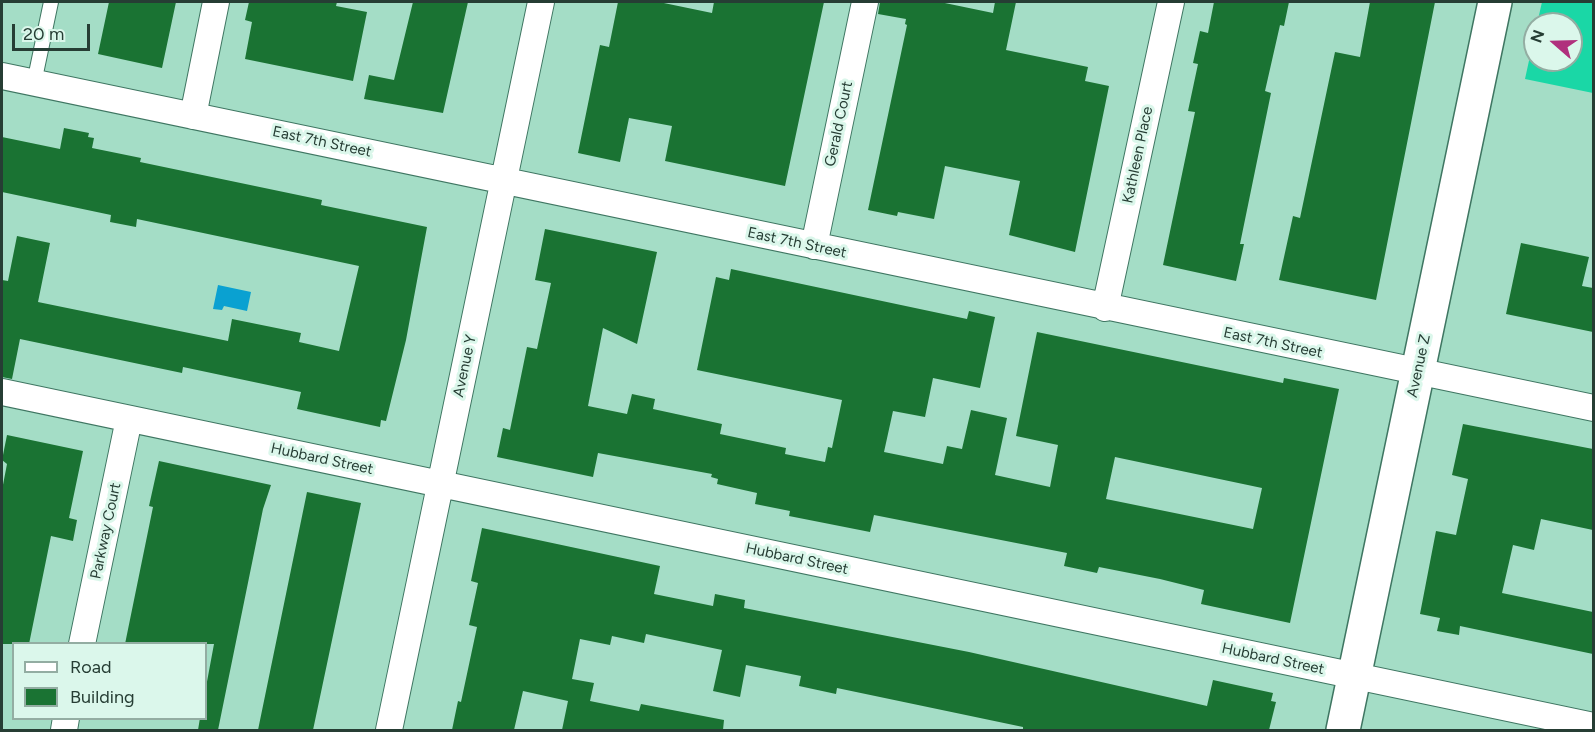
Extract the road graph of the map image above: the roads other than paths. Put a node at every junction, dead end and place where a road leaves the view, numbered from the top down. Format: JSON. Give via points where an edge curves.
{"nodes":[{"id":1,"x":51,"y":2,"type":"edge"},
{"id":2,"x":216,"y":2,"type":"edge"},
{"id":3,"x":541,"y":2,"type":"edge"},
{"id":4,"x":865,"y":2,"type":"edge"},
{"id":5,"x":1171,"y":2,"type":"edge"},
{"id":6,"x":1495,"y":2,"type":"edge"},
{"id":7,"x":2,"y":76,"type":"edge"},
{"id":8,"x":34,"y":83,"type":"junction"},
{"id":9,"x":193,"y":116,"type":"junction"},
{"id":10,"x":503,"y":180,"type":"junction"},
{"id":11,"x":814,"y":246,"type":"junction"},
{"id":12,"x":1105,"y":308,"type":"junction"},
{"id":13,"x":1418,"y":372,"type":"junction"},
{"id":14,"x":2,"y":392,"type":"edge"},
{"id":15,"x":1593,"y":408,"type":"edge"},
{"id":16,"x":129,"y":419,"type":"junction"},
{"id":17,"x":440,"y":484,"type":"junction"},
{"id":18,"x":82,"y":642,"type":"edge"},
{"id":19,"x":1354,"y":676,"type":"junction"},
{"id":20,"x":1593,"y":726,"type":"edge"},
{"id":21,"x":389,"y":730,"type":"edge"},
{"id":22,"x":1343,"y":730,"type":"edge"}],
"edges":[{"from":1,"to":8,"type":"lane"},
{"from":2,"to":9,"type":"street"},
{"from":3,"to":10,"type":"street","name":"Avenue Y"},
{"from":4,"to":11,"type":"street","name":"Gerald Court"},
{"from":5,"to":12,"type":"street","name":"Kathleen Place"},
{"from":6,"to":13,"type":"street","name":"Avenue Z"},
{"from":7,"to":8,"type":"street","name":"East 7th Street"},
{"from":8,"to":9,"type":"street","name":"East 7th Street"},
{"from":9,"to":10,"type":"street","name":"East 7th Street"},
{"from":10,"to":11,"type":"street","name":"East 7th Street"},
{"from":10,"to":17,"type":"street","name":"Avenue Y"},
{"from":11,"to":12,"type":"street","name":"East 7th Street"},
{"from":12,"to":13,"type":"street","name":"East 7th Street"},
{"from":13,"to":15,"type":"street","name":"East 7th Street"},
{"from":13,"to":19,"type":"street","name":"Avenue Z"},
{"from":14,"to":16,"type":"street","name":"Hubbard Street"},
{"from":16,"to":17,"type":"street","name":"Hubbard Street"},
{"from":16,"to":18,"type":"street","name":"Parkway Court"},
{"from":17,"to":19,"type":"street","name":"Hubbard Street"},
{"from":17,"to":21,"type":"street","name":"Avenue Y"},
{"from":19,"to":20,"type":"street","name":"Hubbard Street"},
{"from":19,"to":22,"type":"street","name":"Avenue Z"}]}
